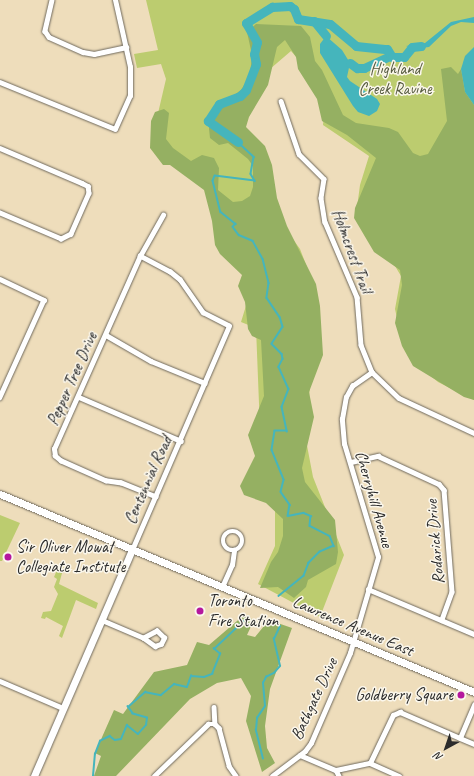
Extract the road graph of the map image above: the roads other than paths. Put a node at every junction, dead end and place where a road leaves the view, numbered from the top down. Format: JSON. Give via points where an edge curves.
{"nodes":[{"id":1,"x":52,"y":0,"type":"edge"},
{"id":2,"x":115,"y":0,"type":"edge"},
{"id":3,"x":126,"y":47,"type":"junction"},
{"id":4,"x":0,"y":82,"type":"edge"},
{"id":5,"x":281,"y":101,"type":"dead end"},
{"id":6,"x":0,"y":148,"type":"edge"},
{"id":7,"x":0,"y":213,"type":"edge"},
{"id":8,"x":163,"y":215,"type":"dead end"},
{"id":9,"x":140,"y":256,"type":"junction"},
{"id":10,"x":0,"y":279,"type":"edge"},
{"id":11,"x":106,"y":334,"type":"junction"},
{"id":12,"x":372,"y":372,"type":"junction"},
{"id":13,"x":206,"y":383,"type":"junction"},
{"id":14,"x":0,"y":397,"type":"edge"},
{"id":15,"x":79,"y":397,"type":"junction"},
{"id":16,"x":474,"y":433,"type":"edge"},
{"id":17,"x":181,"y":441,"type":"junction"},
{"id":18,"x":351,"y":462,"type":"junction"},
{"id":19,"x":0,"y":494,"type":"edge"},
{"id":20,"x":156,"y":497,"type":"junction"},
{"id":21,"x":132,"y":550,"type":"junction"},
{"id":22,"x":234,"y":550,"type":"junction"},
{"id":23,"x":222,"y":587,"type":"junction"},
{"id":24,"x":368,"y":589,"type":"junction"},
{"id":25,"x":102,"y":620,"type":"junction"},
{"id":26,"x":442,"y":620,"type":"junction"},
{"id":27,"x":474,"y":634,"type":"edge"},
{"id":28,"x":144,"y":638,"type":"dead end"},
{"id":29,"x":353,"y":642,"type":"junction"},
{"id":30,"x":1,"y":682,"type":"edge"},
{"id":31,"x":0,"y":687,"type":"edge"},
{"id":32,"x":474,"y":692,"type":"edge"},
{"id":33,"x":474,"y":705,"type":"edge"},
{"id":34,"x":214,"y":707,"type":"dead end"},
{"id":35,"x":63,"y":708,"type":"junction"},
{"id":36,"x":215,"y":724,"type":"junction"},
{"id":37,"x":460,"y":738,"type":"junction"},
{"id":38,"x":474,"y":744,"type":"edge"},
{"id":39,"x":300,"y":755,"type":"junction"},
{"id":40,"x":370,"y":764,"type":"junction"},
{"id":41,"x":336,"y":770,"type":"junction"},
{"id":42,"x":34,"y":776,"type":"edge"},
{"id":43,"x":154,"y":776,"type":"edge"},
{"id":44,"x":236,"y":776,"type":"edge"},
{"id":45,"x":272,"y":776,"type":"edge"},
{"id":46,"x":339,"y":776,"type":"edge"},
{"id":47,"x":399,"y":776,"type":"edge"}],
"edges":[{"from":1,"to":3,"type":"street","via":[[45,31],[49,37],[83,52],[94,54]]},
{"from":2,"to":3,"type":"street"},
{"from":3,"to":4,"type":"street","via":[[130,67],[130,96],[115,129]]},
{"from":5,"to":12,"type":"street","name":"Holmcrest Trail","via":[[299,154],[324,179],[321,198],[325,222],[357,297],[361,345]]},
{"from":6,"to":7,"type":"street","via":[[88,186],[89,193],[71,234],[60,239]]},
{"from":8,"to":9,"type":"street","name":"Pepper Tree Drive"},
{"from":9,"to":11,"type":"street","name":"Pepper Tree Drive"},
{"from":9,"to":13,"type":"street","name":"Centennial Road","via":[[170,272],[180,280],[203,313],[229,326]]},
{"from":10,"to":14,"type":"street","via":[[44,300]]},
{"from":11,"to":13,"type":"street","via":[[151,361]]},
{"from":11,"to":15,"type":"street","name":"Pepper Tree Drive"},
{"from":12,"to":16,"type":"street","name":"Holmcrest Trail","via":[[399,398]]},
{"from":12,"to":18,"type":"street","name":"Cherryhill Avenue","via":[[352,386],[346,397],[342,419],[344,444]]},
{"from":13,"to":17,"type":"street","name":"Centennial Road"},
{"from":15,"to":17,"type":"street"},
{"from":15,"to":20,"type":"street","name":"Pepper Tree Drive","via":[[54,449],[55,456],[106,481],[121,483]]},
{"from":17,"to":20,"type":"street","name":"Centennial Road"},
{"from":18,"to":24,"type":"street","name":"Cherryhill Avenue","via":[[378,550]]},
{"from":18,"to":26,"type":"street","name":"Rodarick Drive","via":[[378,456],[439,484],[444,490],[452,592]]},
{"from":19,"to":21,"type":"main road","name":"Lawrence Avenue East"},
{"from":20,"to":21,"type":"street","name":"Centennial Road"},
{"from":21,"to":23,"type":"main road","name":"Lawrence Avenue East"},
{"from":21,"to":25,"type":"main road","name":"Centennial Road"},
{"from":22,"to":22,"type":"street","via":[[242,545],[242,539],[239,533],[233,531],[225,535],[223,541],[228,549]]},
{"from":22,"to":23,"type":"street","via":[[232,565]]},
{"from":23,"to":29,"type":"main road","name":"Lawrence Avenue East"},
{"from":24,"to":26,"type":"street"},
{"from":24,"to":29,"type":"street","name":"Cherryhill Avenue"},
{"from":25,"to":28,"type":"street"},
{"from":25,"to":35,"type":"main road","name":"Centennial Road"},
{"from":26,"to":27,"type":"street"},
{"from":29,"to":32,"type":"main road","name":"Lawrence Avenue East"},
{"from":29,"to":39,"type":"street","name":"Bathgate Drive","via":[[311,744]]},
{"from":30,"to":31,"type":"street"},
{"from":30,"to":35,"type":"street"},
{"from":33,"to":37,"type":"street"},
{"from":34,"to":36,"type":"street"},
{"from":35,"to":42,"type":"main road","name":"Centennial Road"},
{"from":36,"to":43,"type":"street","via":[[208,724]]},
{"from":36,"to":44,"type":"street","via":[[219,728],[229,766]]},
{"from":37,"to":38,"type":"street"},
{"from":37,"to":40,"type":"street","via":[[400,712],[393,715],[388,722]]},
{"from":39,"to":41,"type":"street"},
{"from":39,"to":45,"type":"street","name":"Bathgate Drive"},
{"from":40,"to":41,"type":"street"},
{"from":40,"to":47,"type":"street"},
{"from":41,"to":46,"type":"street"}]}
